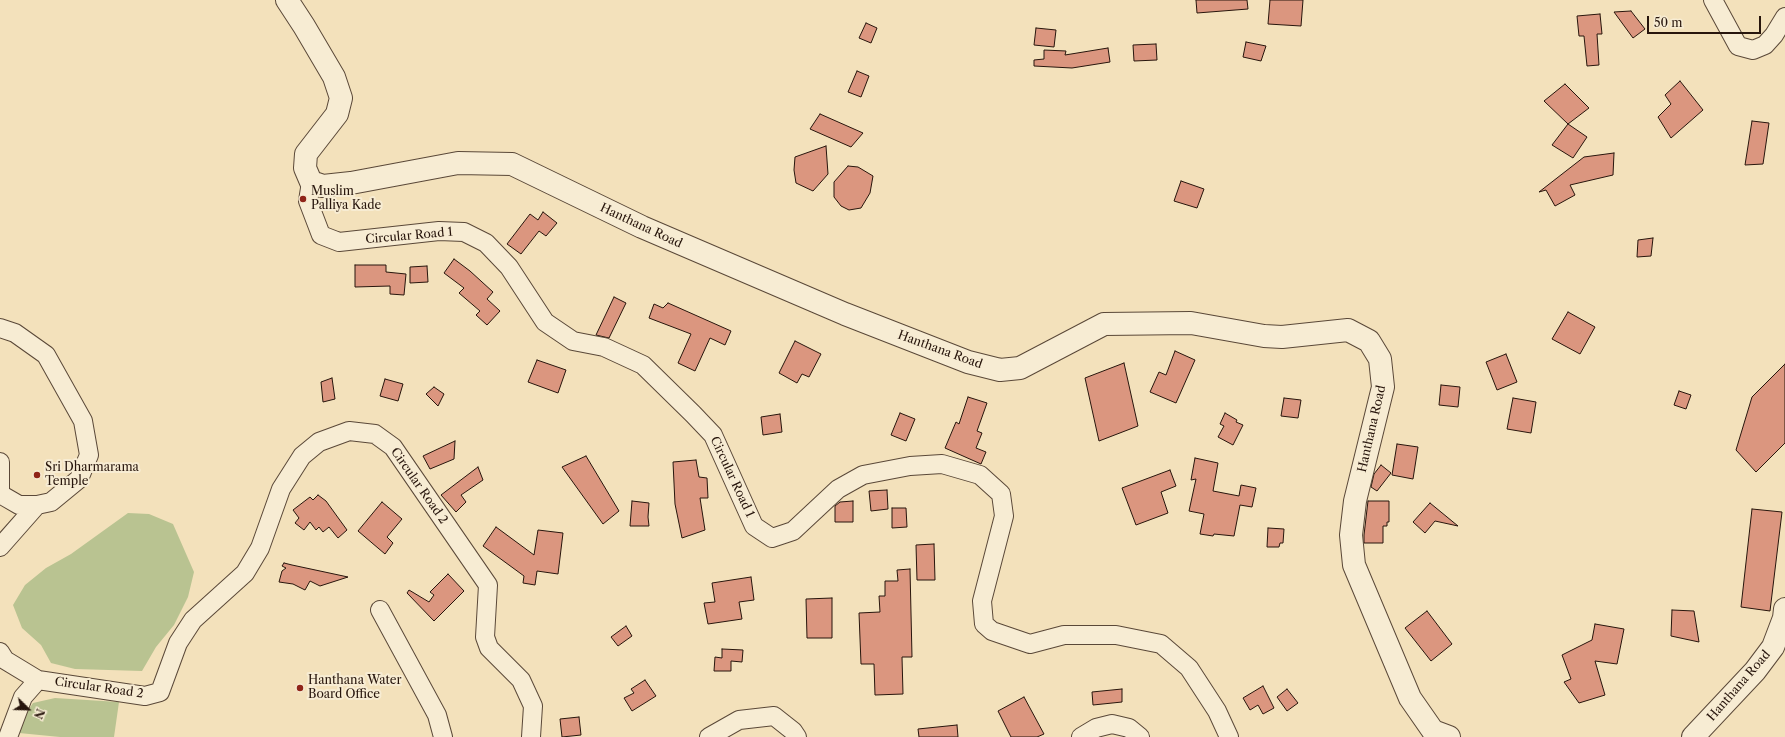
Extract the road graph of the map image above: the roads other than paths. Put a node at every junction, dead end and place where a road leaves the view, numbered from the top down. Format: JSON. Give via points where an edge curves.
{"nodes":[{"id":1,"x":287,"y":0,"type":"edge"},
{"id":2,"x":296,"y":0,"type":"edge"},
{"id":3,"x":1713,"y":0,"type":"edge"},
{"id":4,"x":1785,"y":17,"type":"edge"},
{"id":5,"x":304,"y":26,"type":"junction"},
{"id":6,"x":311,"y":182,"type":"junction"},
{"id":7,"x":0,"y":328,"type":"edge"},
{"id":8,"x":0,"y":462,"type":"edge"},
{"id":9,"x":0,"y":493,"type":"edge"},
{"id":10,"x":37,"y":506,"type":"junction"},
{"id":11,"x":0,"y":547,"type":"edge"},
{"id":12,"x":1785,"y":609,"type":"edge"},
{"id":13,"x":380,"y":610,"type":"dead end"},
{"id":14,"x":0,"y":652,"type":"edge"},
{"id":15,"x":38,"y":680,"type":"junction"},
{"id":16,"x":8,"y":737,"type":"edge"},
{"id":17,"x":443,"y":737,"type":"edge"},
{"id":18,"x":531,"y":737,"type":"edge"},
{"id":19,"x":708,"y":737,"type":"edge"},
{"id":20,"x":797,"y":737,"type":"edge"},
{"id":21,"x":1081,"y":737,"type":"edge"},
{"id":22,"x":1140,"y":737,"type":"edge"},
{"id":23,"x":1230,"y":737,"type":"edge"},
{"id":24,"x":1449,"y":737,"type":"edge"},
{"id":25,"x":1694,"y":737,"type":"edge"}],
"edges":[{"from":1,"to":5,"type":"street"},
{"from":2,"to":5,"type":"street"},
{"from":3,"to":4,"type":"street","via":[[1738,46],[1753,50],[1765,45]]},
{"from":5,"to":6,"type":"street","via":[[334,77],[341,98],[337,114],[306,154],[305,168]]},
{"from":6,"to":23,"type":"street","name":"Circular Road 1","via":[[308,201],[321,235],[339,242],[439,231],[464,232],[486,243],[509,267],[545,322],[573,341],[604,347],[643,364],[713,435],[754,526],[772,538],[793,531],[838,489],[863,475],[910,466],[942,464],[980,475],[1001,494],[1004,516],[982,601],[984,624],[992,630],[1030,644],[1064,635],[1116,635],[1161,644],[1189,668],[1217,711]]},
{"from":6,"to":24,"type":"street","name":"Hanthana Road","via":[[323,186],[351,183],[458,163],[512,164],[642,227],[838,311],[968,362],[1000,370],[1020,368],[1104,324],[1191,324],[1282,337],[1348,330],[1369,341],[1373,347],[1380,359],[1383,387],[1355,500],[1351,535],[1354,565],[1410,698],[1433,731]]},
{"from":7,"to":10,"type":"street","via":[[15,333],[46,355],[83,421],[89,455],[79,479],[51,502]]},
{"from":8,"to":9,"type":"street"},
{"from":9,"to":10,"type":"street","via":[[19,506]]},
{"from":10,"to":11,"type":"street"},
{"from":12,"to":25,"type":"street","name":"Hanthana Road","via":[[1773,647],[1755,671]]},
{"from":13,"to":17,"type":"street","via":[[436,714]]},
{"from":14,"to":15,"type":"street","name":"Circular Road 2","via":[[5,660]]},
{"from":15,"to":16,"type":"street","via":[[23,697]]},
{"from":15,"to":18,"type":"street","name":"Circular Road 2","via":[[145,696],[160,692],[178,643],[193,620],[245,573],[260,548],[281,489],[302,456],[319,442],[349,431],[375,434],[393,447],[488,585],[485,637],[489,648],[524,686],[533,706]]},
{"from":19,"to":20,"type":"street","via":[[739,720],[774,716]]},
{"from":21,"to":22,"type":"street","via":[[1096,728],[1112,724],[1129,728]]}]}
